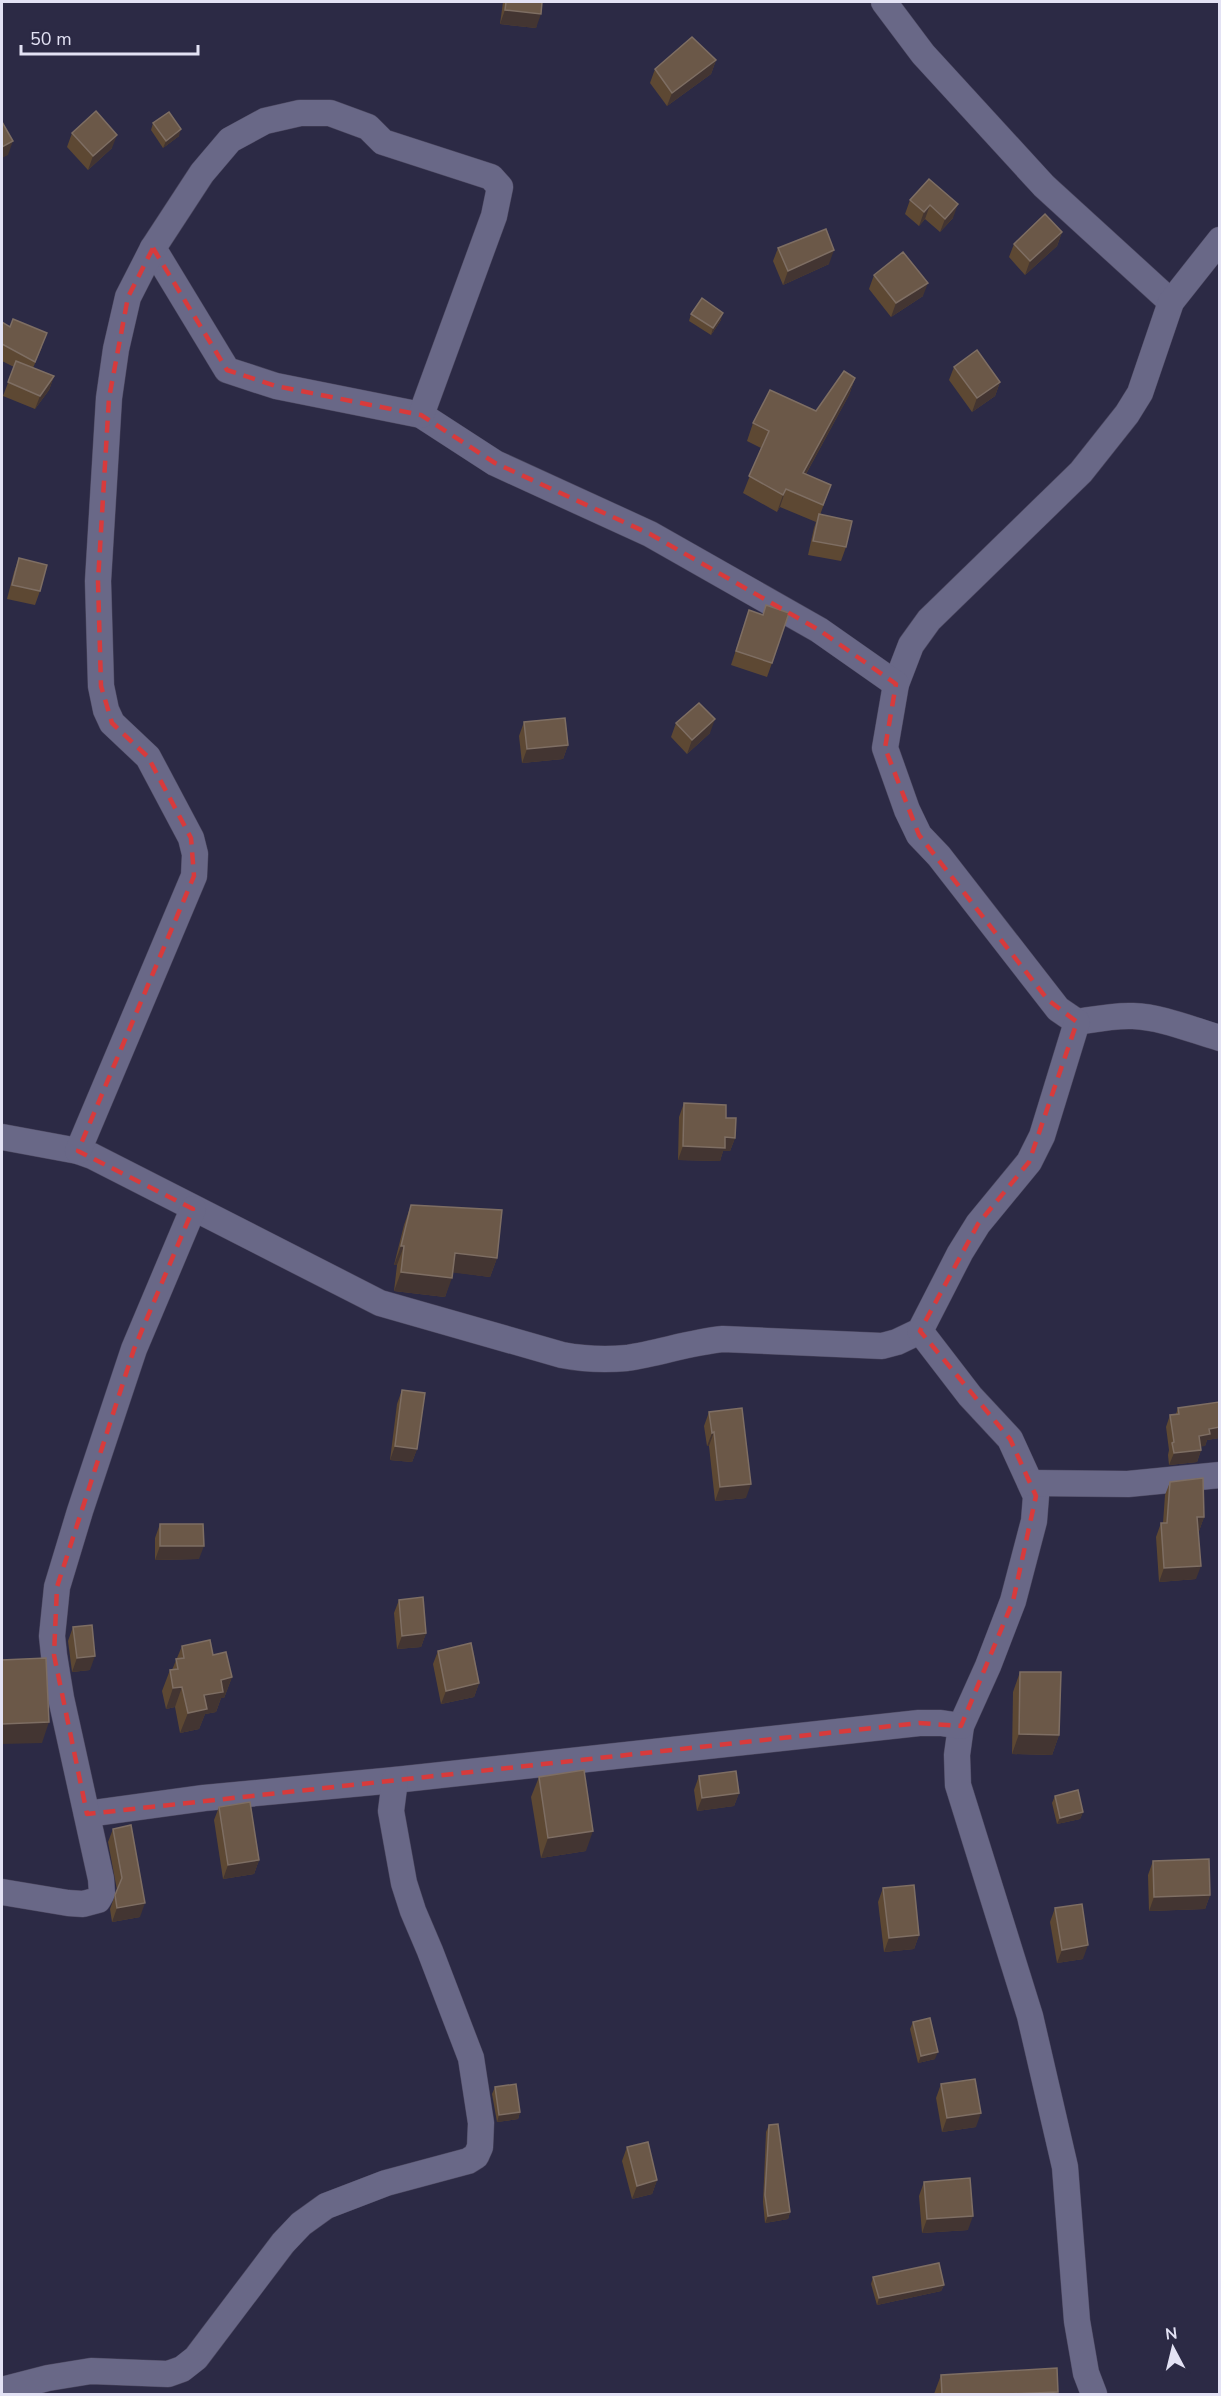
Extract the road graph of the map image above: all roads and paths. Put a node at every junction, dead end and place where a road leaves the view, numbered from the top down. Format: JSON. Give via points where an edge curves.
{"nodes":[{"id":1,"x":885,"y":2,"type":"edge"},
{"id":2,"x":1220,"y":240,"type":"edge"},
{"id":3,"x":153,"y":248,"type":"junction"},
{"id":4,"x":1171,"y":302,"type":"junction"},
{"id":5,"x":421,"y":415,"type":"junction"},
{"id":6,"x":896,"y":684,"type":"junction"},
{"id":7,"x":1077,"y":1022,"type":"junction"},
{"id":8,"x":1220,"y":1038,"type":"edge"},
{"id":9,"x":2,"y":1137,"type":"edge"},
{"id":10,"x":78,"y":1151,"type":"junction"},
{"id":11,"x":193,"y":1209,"type":"junction"},
{"id":12,"x":920,"y":1331,"type":"junction"},
{"id":13,"x":1220,"y":1475,"type":"edge"},
{"id":14,"x":1031,"y":1483,"type":"junction"},
{"id":15,"x":961,"y":1726,"type":"junction"},
{"id":16,"x":395,"y":1780,"type":"junction"},
{"id":17,"x":87,"y":1814,"type":"junction"},
{"id":18,"x":2,"y":1892,"type":"edge"},
{"id":19,"x":2,"y":2390,"type":"edge"},
{"id":20,"x":1094,"y":2394,"type":"edge"}],
"edges":[{"from":1,"to":4,"type":"street","via":[[923,54],[1044,186]]},
{"from":2,"to":4,"type":"street"},
{"from":3,"to":5,"type":"street","via":[[227,370],[276,386]]},
{"from":3,"to":5,"type":"street","via":[[202,173],[230,140],[265,121],[300,113],[330,113],[368,127],[383,142],[491,177],[500,187],[494,216]]},
{"from":3,"to":10,"type":"street","via":[[128,297],[109,398],[98,581],[101,686],[112,723],[148,757],[191,838],[194,876]]},
{"from":4,"to":6,"type":"street","via":[[1140,393],[1127,414],[1081,472],[928,620],[911,645]]},
{"from":5,"to":6,"type":"street","via":[[495,462],[650,534],[819,630]]},
{"from":6,"to":7,"type":"street","via":[[885,748],[919,835],[1048,1000]]},
{"from":7,"to":8,"type":"street","via":[[1134,1016]]},
{"from":7,"to":12,"type":"street","via":[[1042,1136],[1029,1162],[978,1224]]},
{"from":9,"to":10,"type":"street"},
{"from":10,"to":11,"type":"street"},
{"from":11,"to":12,"type":"street","via":[[380,1304],[579,1358],[626,1358],[723,1339],[882,1346]]},
{"from":11,"to":17,"type":"street","via":[[134,1349],[57,1587],[54,1655]]},
{"from":12,"to":14,"type":"street","via":[[970,1396],[1010,1439]]},
{"from":13,"to":14,"type":"street","via":[[1128,1484]]},
{"from":14,"to":15,"type":"street","via":[[1036,1497],[1034,1521],[1013,1601]]},
{"from":15,"to":16,"type":"street","via":[[919,1723]]},
{"from":15,"to":20,"type":"street","via":[[957,1755],[960,1795],[1030,2016],[1065,2167],[1077,2321],[1086,2373]]},
{"from":16,"to":17,"type":"street","via":[[204,1798]]},
{"from":16,"to":19,"type":"street","via":[[391,1811],[404,1882],[471,2058],[481,2123],[476,2156],[326,2206],[301,2224],[196,2358],[182,2369],[168,2374],[91,2371]]},
{"from":17,"to":18,"type":"street","via":[[103,1887],[98,1900],[75,1903]]}]}
